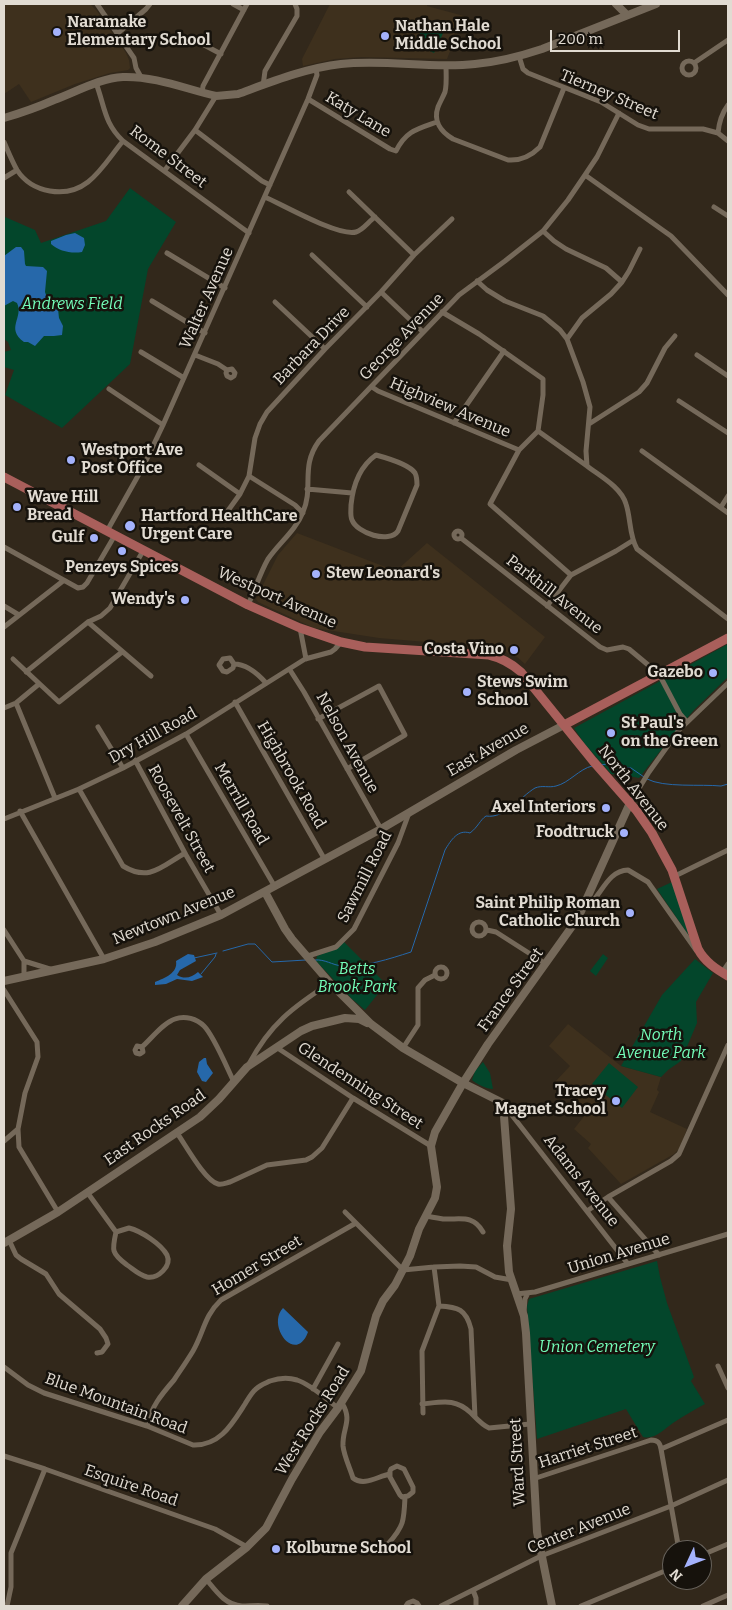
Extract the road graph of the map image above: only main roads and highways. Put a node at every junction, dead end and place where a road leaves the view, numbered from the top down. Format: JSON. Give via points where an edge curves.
{"nodes":[{"id":1,"x":616,"y":4,"type":"edge"},
{"id":2,"x":656,"y":4,"type":"edge"},
{"id":3,"x":626,"y":15,"type":"junction"},
{"id":4,"x":4,"y":118,"type":"edge"},
{"id":5,"x":4,"y":476,"type":"edge"},
{"id":6,"x":728,"y":638,"type":"edge"},
{"id":7,"x":564,"y":725,"type":"junction"},
{"id":8,"x":630,"y":803,"type":"junction"},
{"id":9,"x":265,"y":892,"type":"junction"},
{"id":10,"x":725,"y":974,"type":"edge"},
{"id":11,"x":4,"y":981,"type":"edge"},
{"id":12,"x":371,"y":1024,"type":"junction"},
{"id":13,"x":463,"y":1083,"type":"junction"},
{"id":14,"x":502,"y":1103,"type":"joint"},
{"id":15,"x":6,"y":1241,"type":"edge"},
{"id":16,"x":182,"y":1606,"type":"edge"},
{"id":17,"x":552,"y":1606,"type":"edge"}],
"edges":[{"from":1,"to":3,"type":"main road"},
{"from":2,"to":3,"type":"main road"},
{"from":3,"to":4,"type":"main road","via":[[519,56],[474,64],[340,64],[306,71],[238,94],[216,96],[141,77],[121,77],[96,83]]},
{"from":5,"to":7,"type":"main road","name":"Westport Avenue","via":[[248,606],[300,628],[366,648],[496,656],[521,672]]},
{"from":6,"to":7,"type":"main road","name":"East Avenue"},
{"from":7,"to":8,"type":"main road","name":"North Avenue"},
{"from":7,"to":9,"type":"main road","name":"East Avenue"},
{"from":8,"to":10,"type":"main road","name":"North Avenue","via":[[669,862],[696,945],[704,958]]},
{"from":8,"to":13,"type":"main road","name":"France Street","via":[[571,929]]},
{"from":9,"to":11,"type":"main road","name":"Newtown Avenue","via":[[221,915],[148,945],[104,959]]},
{"from":9,"to":12,"type":"main road","via":[[285,930]]},
{"from":12,"to":13,"type":"main road","name":"Adams Avenue","via":[[403,1048]]},
{"from":12,"to":15,"type":"main road","name":"East Rocks Road","via":[[345,1018],[301,1031],[247,1067],[208,1110],[177,1133],[58,1212]]},
{"from":13,"to":14,"type":"main road","name":"Adams Avenue"},
{"from":13,"to":16,"type":"main road","name":"West Rocks Road","via":[[435,1132],[431,1146],[437,1187],[435,1198],[410,1256],[376,1316],[361,1371],[320,1432],[266,1528],[206,1579]]},
{"from":14,"to":17,"type":"main road","name":"Ward Street","via":[[511,1209],[507,1246],[509,1272],[524,1316],[537,1532]]}]}
